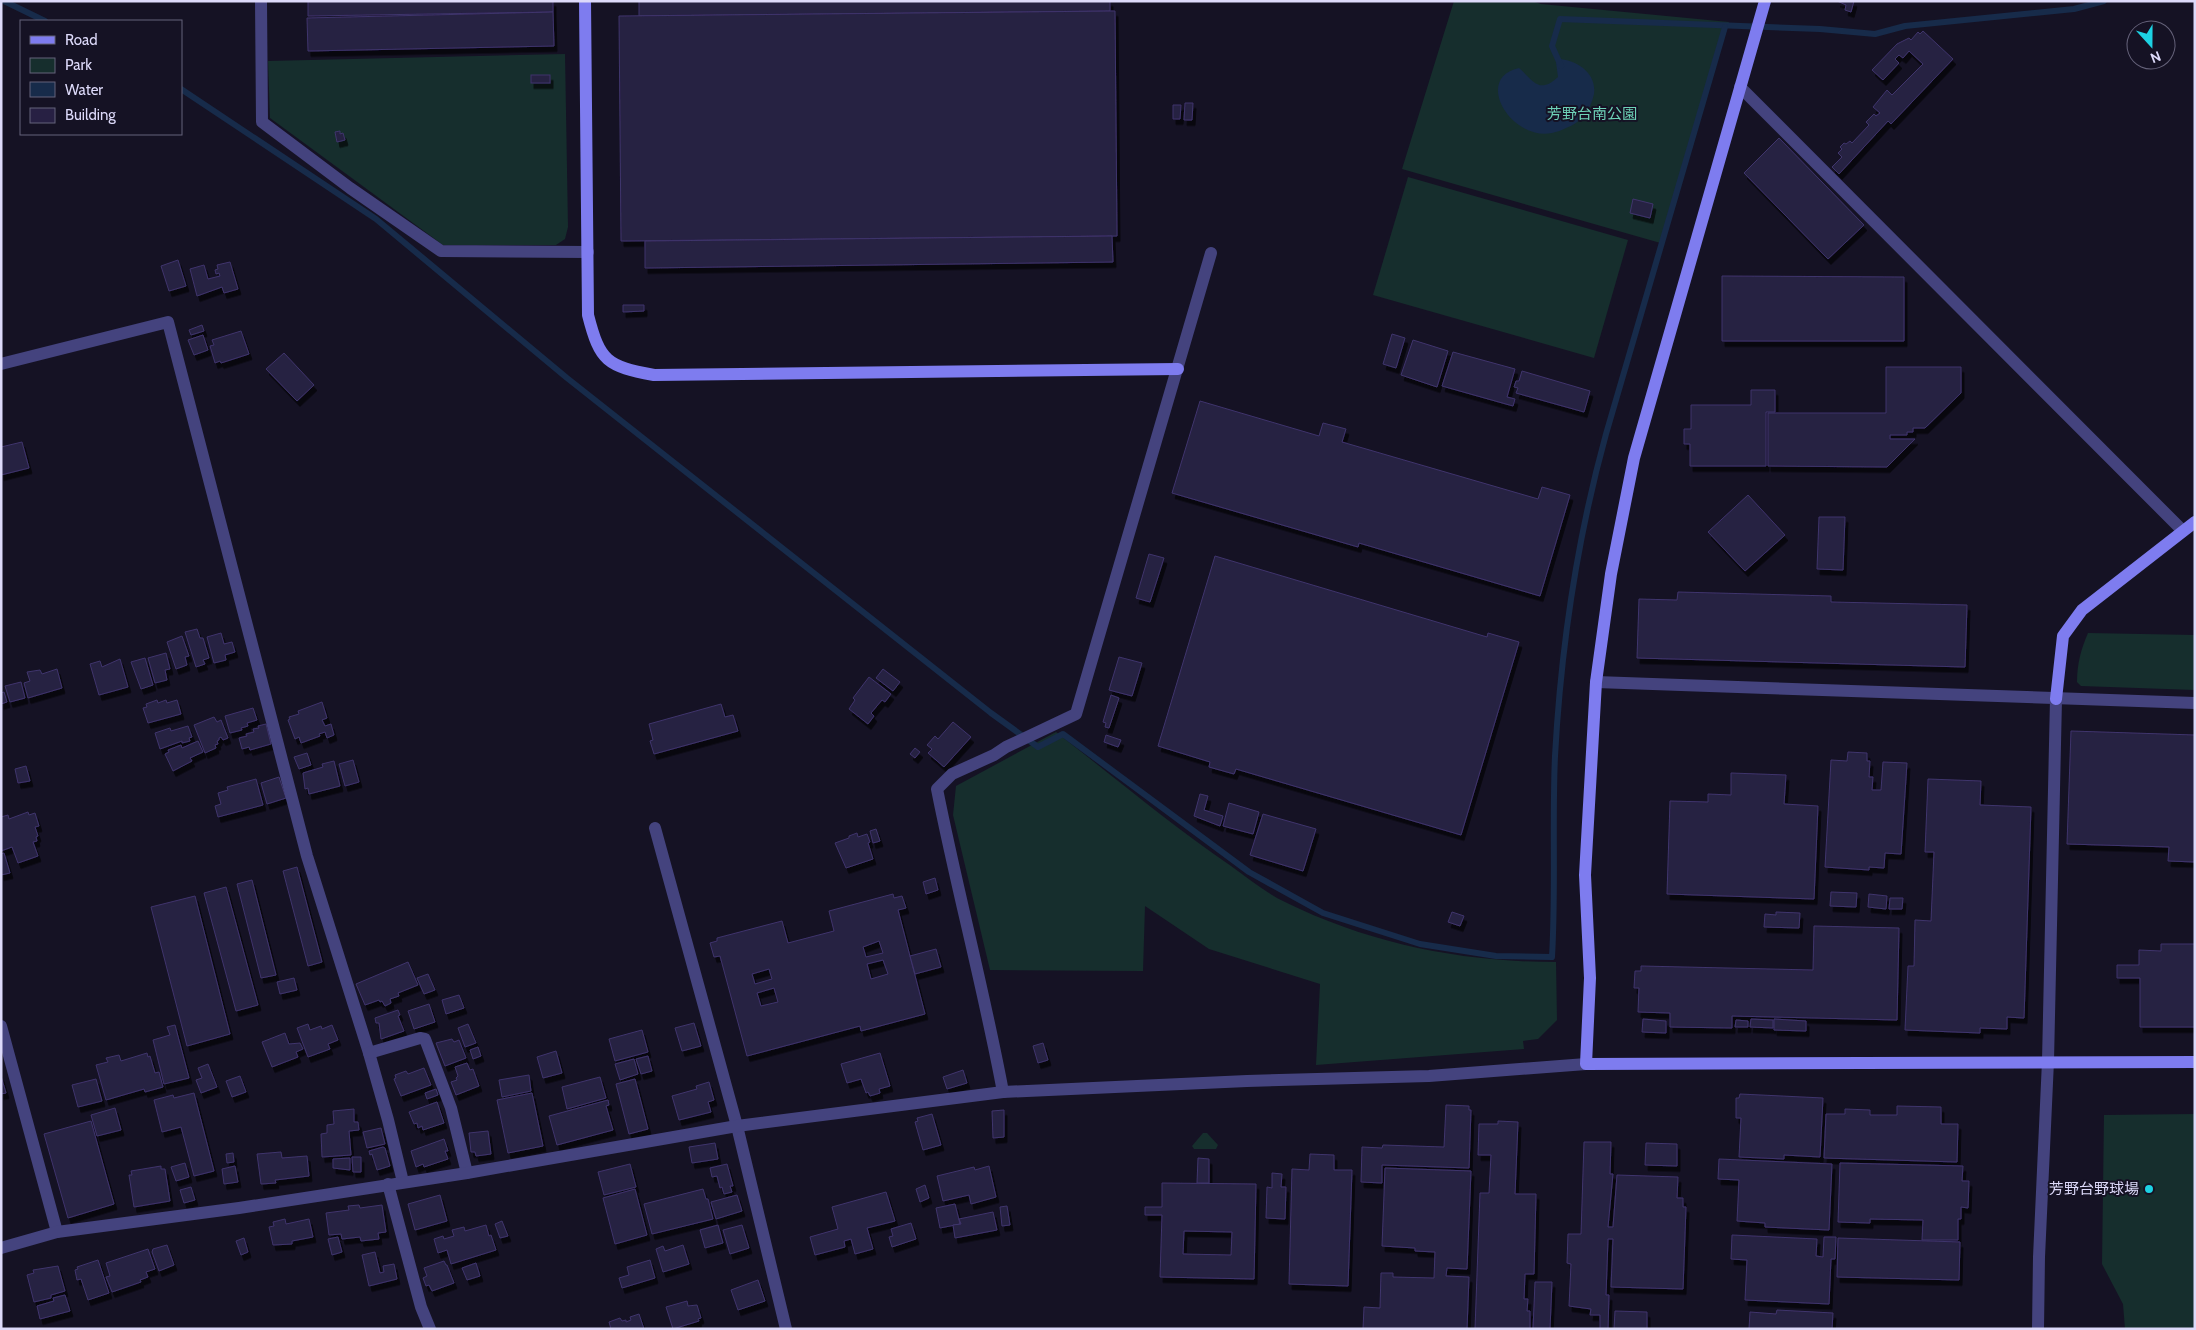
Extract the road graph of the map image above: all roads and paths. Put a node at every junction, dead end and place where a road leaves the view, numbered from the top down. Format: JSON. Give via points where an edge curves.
{"nodes":[{"id":1,"x":261,"y":1,"type":"edge"},
{"id":2,"x":585,"y":1,"type":"edge"},
{"id":3,"x":1765,"y":1,"type":"edge"},
{"id":4,"x":1740,"y":87,"type":"junction"},
{"id":5,"x":588,"y":252,"type":"junction"},
{"id":6,"x":1211,"y":253,"type":"dead end"},
{"id":7,"x":1,"y":364,"type":"edge"},
{"id":8,"x":1178,"y":369,"type":"junction"},
{"id":9,"x":2195,"y":522,"type":"edge"},
{"id":10,"x":2183,"y":531,"type":"junction"},
{"id":11,"x":1596,"y":682,"type":"junction"},
{"id":12,"x":2056,"y":700,"type":"junction"},
{"id":13,"x":2195,"y":703,"type":"edge"},
{"id":14,"x":655,"y":828,"type":"dead end"},
{"id":15,"x":1,"y":1026,"type":"edge"},
{"id":16,"x":369,"y":1053,"type":"junction"},
{"id":17,"x":2048,"y":1061,"type":"junction"},
{"id":18,"x":2195,"y":1062,"type":"edge"},
{"id":19,"x":1586,"y":1064,"type":"junction"},
{"id":20,"x":1003,"y":1092,"type":"junction"},
{"id":21,"x":737,"y":1126,"type":"junction"},
{"id":22,"x":467,"y":1173,"type":"junction"},
{"id":23,"x":403,"y":1182,"type":"junction"},
{"id":24,"x":388,"y":1184,"type":"junction"},
{"id":25,"x":57,"y":1232,"type":"junction"},
{"id":26,"x":1,"y":1248,"type":"edge"},
{"id":27,"x":430,"y":1329,"type":"edge"},
{"id":28,"x":786,"y":1329,"type":"edge"},
{"id":29,"x":2038,"y":1329,"type":"edge"}],
"edges":[{"from":1,"to":5,"type":"street","via":[[262,122],[441,251]]},
{"from":2,"to":5,"type":"street"},
{"from":3,"to":4,"type":"street"},
{"from":4,"to":10,"type":"street"},
{"from":4,"to":11,"type":"street","via":[[1634,458],[1611,574]]},
{"from":5,"to":8,"type":"street","via":[[588,315],[598,348],[610,362],[654,375]]},
{"from":6,"to":8,"type":"street"},
{"from":7,"to":16,"type":"street","via":[[168,322],[307,856]]},
{"from":8,"to":20,"type":"street","via":[[1076,714],[952,774],[937,789]]},
{"from":9,"to":10,"type":"street"},
{"from":10,"to":12,"type":"street","via":[[2082,610],[2063,636]]},
{"from":11,"to":12,"type":"street"},
{"from":11,"to":19,"type":"street","via":[[1585,875],[1590,978]]},
{"from":12,"to":13,"type":"street"},
{"from":12,"to":17,"type":"street"},
{"from":14,"to":21,"type":"street"},
{"from":15,"to":25,"type":"street"},
{"from":16,"to":22,"type":"street","via":[[425,1039],[450,1108]]},
{"from":16,"to":23,"type":"street"},
{"from":17,"to":18,"type":"street"},
{"from":17,"to":19,"type":"street"},
{"from":17,"to":29,"type":"street"},
{"from":19,"to":20,"type":"street","via":[[1429,1076]]},
{"from":20,"to":21,"type":"street"},
{"from":21,"to":22,"type":"street"},
{"from":21,"to":28,"type":"street"},
{"from":22,"to":23,"type":"street"},
{"from":23,"to":24,"type":"street"},
{"from":24,"to":25,"type":"street"},
{"from":24,"to":27,"type":"street"},
{"from":25,"to":26,"type":"street"}]}
